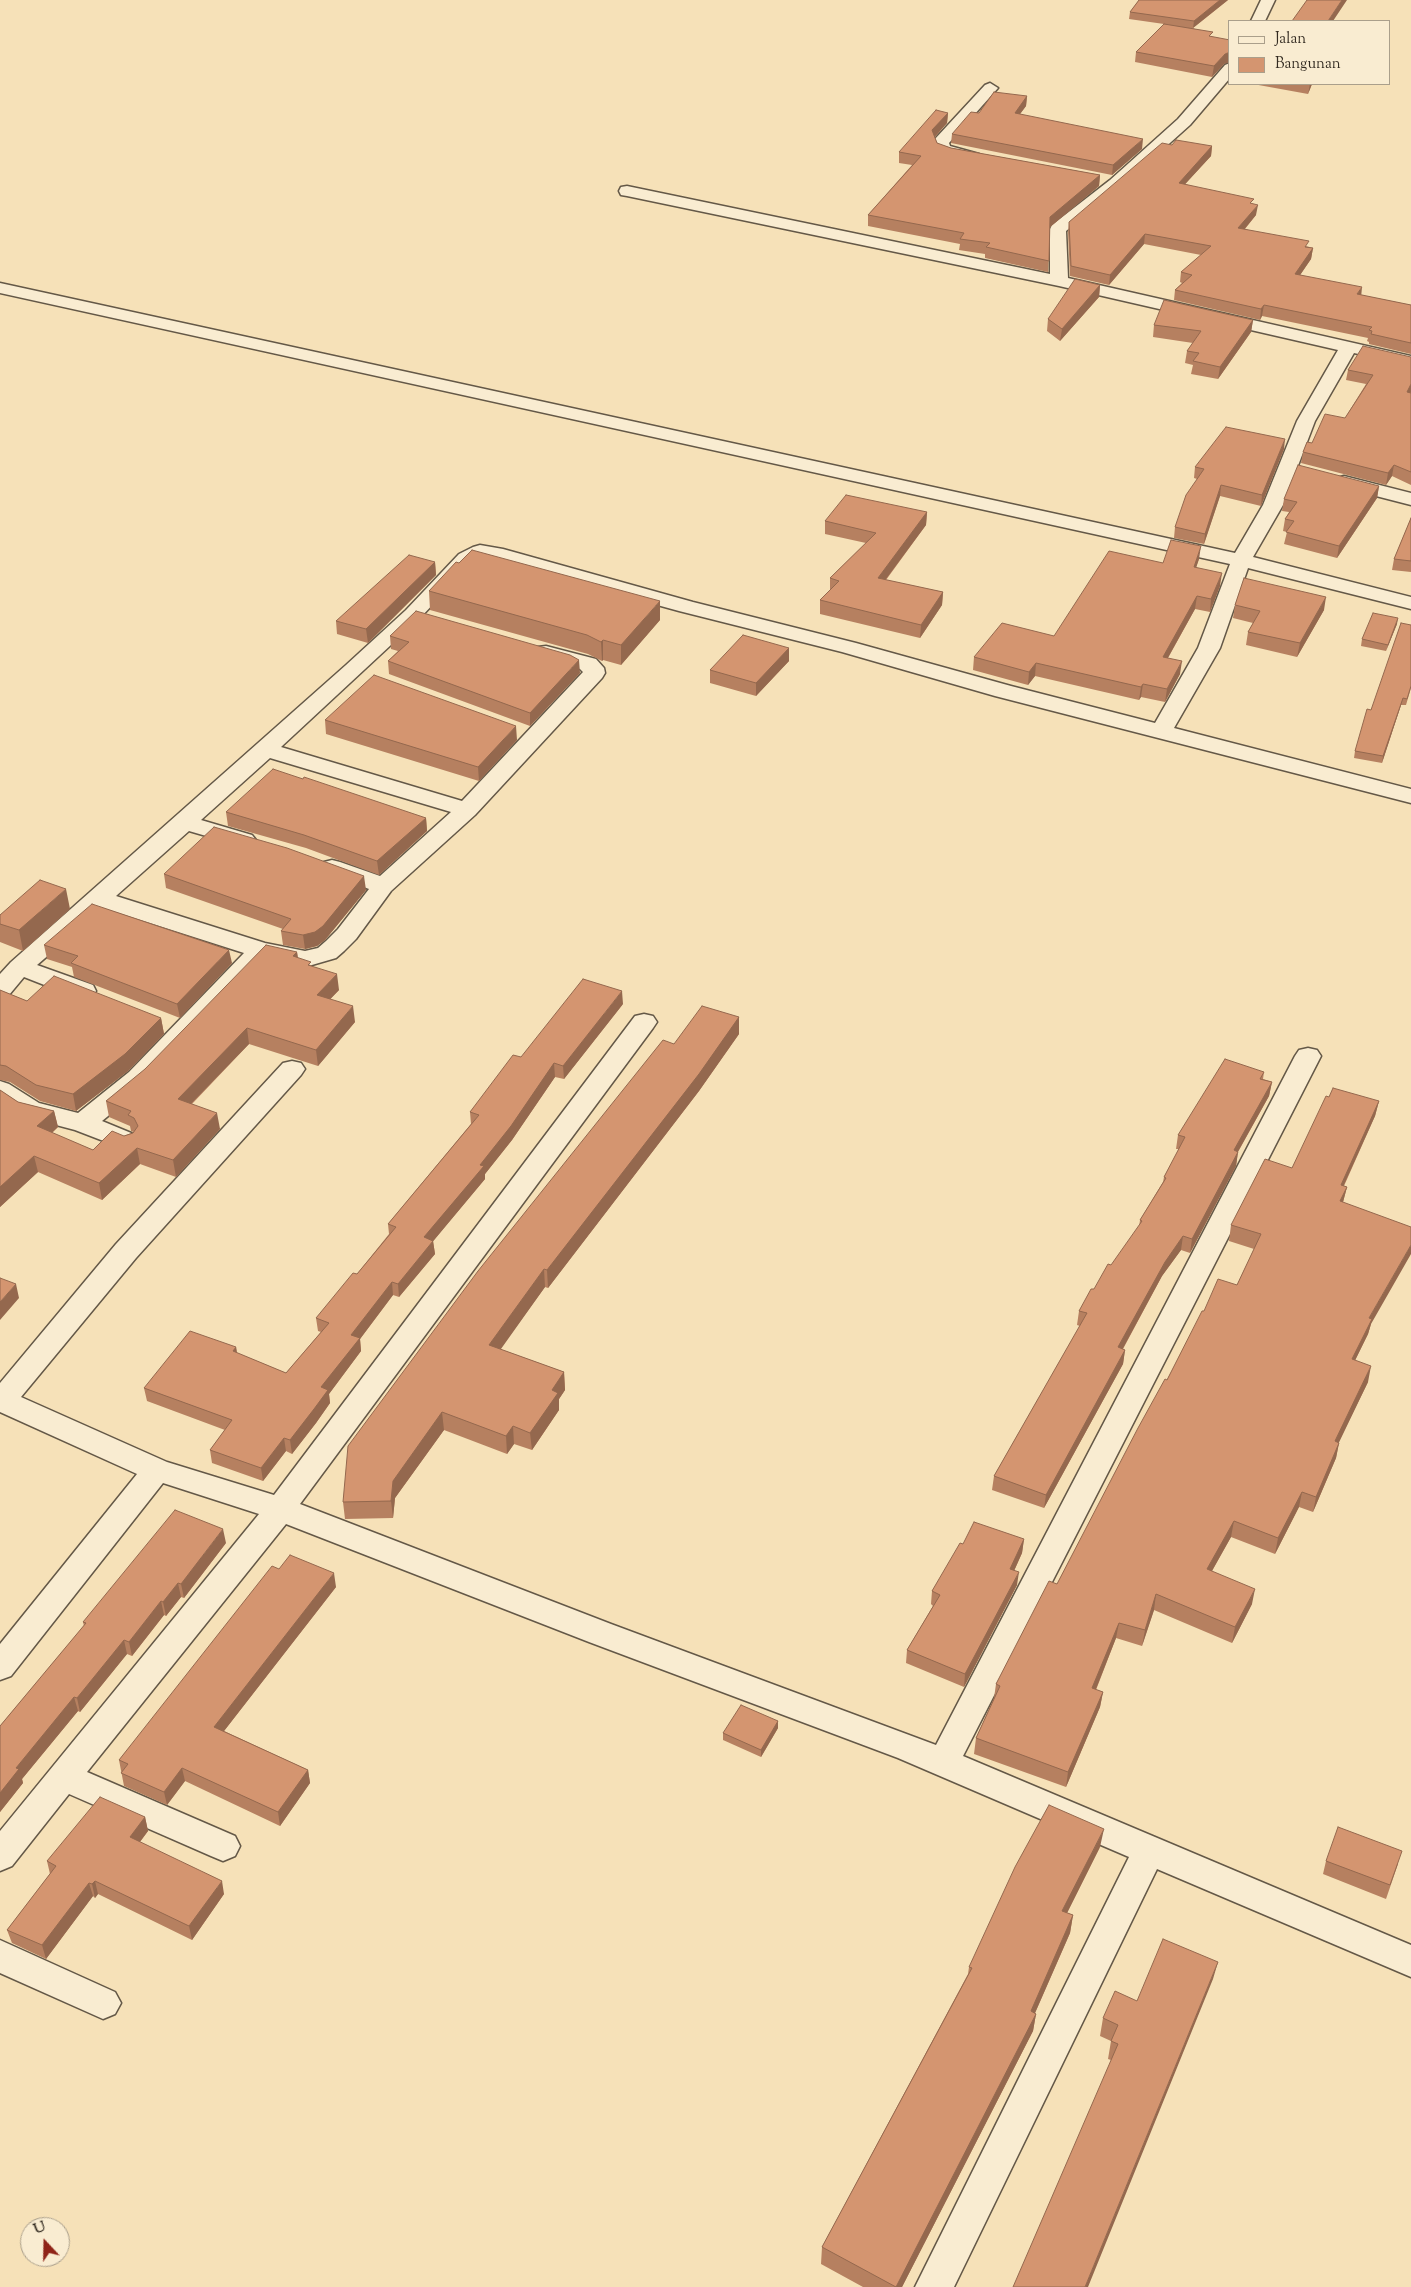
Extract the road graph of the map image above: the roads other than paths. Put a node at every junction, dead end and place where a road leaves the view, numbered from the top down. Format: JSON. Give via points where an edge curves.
{"nodes":[{"id":1,"x":1268,"y":0,"type":"edge"},
{"id":2,"x":1258,"y":20,"type":"edge"},
{"id":3,"x":1228,"y":70,"type":"edge"},
{"id":4,"x":990,"y":88,"type":"dead end"},
{"id":5,"x":992,"y":160,"type":"edge"},
{"id":6,"x":1099,"y":179,"type":"edge"},
{"id":7,"x":1116,"y":183,"type":"junction"},
{"id":8,"x":627,"y":191,"type":"dead end"},
{"id":9,"x":1058,"y":281,"type":"junction"},
{"id":10,"x":0,"y":288,"type":"edge"},
{"id":11,"x":1348,"y":348,"type":"junction"},
{"id":12,"x":1411,"y":361,"type":"edge"},
{"id":13,"x":1305,"y":471,"type":"junction"},
{"id":14,"x":1411,"y":499,"type":"edge"},
{"id":15,"x":1241,"y":560,"type":"junction"},
{"id":16,"x":1411,"y":603,"type":"edge"},
{"id":17,"x":524,"y":645,"type":"edge"},
{"id":18,"x":1161,"y":731,"type":"junction"},
{"id":19,"x":265,"y":749,"type":"junction"},
{"id":20,"x":1411,"y":796,"type":"edge"},
{"id":21,"x":467,"y":810,"type":"junction"},
{"id":22,"x":183,"y":822,"type":"junction"},
{"id":23,"x":260,"y":845,"type":"edge"},
{"id":24,"x":314,"y":860,"type":"edge"},
{"id":25,"x":383,"y":886,"type":"junction"},
{"id":26,"x":99,"y":899,"type":"junction"},
{"id":27,"x":261,"y":950,"type":"junction"},
{"id":28,"x":20,"y":967,"type":"junction"},
{"id":29,"x":0,"y":989,"type":"edge"},
{"id":30,"x":101,"y":998,"type":"edge"},
{"id":31,"x":644,"y":1022,"type":"dead end"},
{"id":32,"x":1308,"y":1056,"type":"dead end"},
{"id":33,"x":292,"y":1069,"type":"dead end"},
{"id":34,"x":0,"y":1090,"type":"edge"},
{"id":35,"x":83,"y":1123,"type":"junction"},
{"id":36,"x":126,"y":1141,"type":"edge"},
{"id":37,"x":1,"y":1400,"type":"edge"},
{"id":38,"x":157,"y":1470,"type":"junction"},
{"id":39,"x":280,"y":1509,"type":"junction"},
{"id":40,"x":0,"y":1666,"type":"edge"},
{"id":41,"x":944,"y":1762,"type":"junction"},
{"id":42,"x":64,"y":1777,"type":"junction"},
{"id":43,"x":223,"y":1846,"type":"dead end"},
{"id":44,"x":1148,"y":1850,"type":"junction"},
{"id":45,"x":0,"y":1856,"type":"edge"},
{"id":46,"x":0,"y":1956,"type":"edge"},
{"id":47,"x":1411,"y":1961,"type":"edge"},
{"id":48,"x":103,"y":2004,"type":"dead end"},
{"id":49,"x":934,"y":2287,"type":"edge"}],
"edges":[{"from":1,"to":2,"type":"street"},
{"from":3,"to":7,"type":"street","via":[[1184,122]]},
{"from":4,"to":5,"type":"street","via":[[941,142],[943,149],[957,154]]},
{"from":6,"to":7,"type":"street"},
{"from":7,"to":9,"type":"street","via":[[1058,229]]},
{"from":8,"to":9,"type":"street"},
{"from":9,"to":11,"type":"street"},
{"from":10,"to":15,"type":"street"},
{"from":11,"to":12,"type":"street"},
{"from":11,"to":13,"type":"street","via":[[1306,421]]},
{"from":13,"to":14,"type":"street"},
{"from":13,"to":15,"type":"street","via":[[1273,505]]},
{"from":15,"to":16,"type":"street"},
{"from":15,"to":18,"type":"street","via":[[1209,648]]},
{"from":17,"to":21,"type":"street","via":[[588,664],[594,673],[525,734]]},
{"from":18,"to":19,"type":"street","via":[[686,607],[489,551],[476,552],[466,558],[422,617],[363,673]]},
{"from":18,"to":20,"type":"street"},
{"from":19,"to":21,"type":"street"},
{"from":19,"to":22,"type":"street"},
{"from":21,"to":25,"type":"street"},
{"from":22,"to":23,"type":"street"},
{"from":22,"to":26,"type":"street"},
{"from":24,"to":25,"type":"street"},
{"from":25,"to":27,"type":"street","via":[[327,953],[305,959]]},
{"from":26,"to":27,"type":"street"},
{"from":26,"to":28,"type":"street"},
{"from":27,"to":35,"type":"street","via":[[174,1026],[138,1078]]},
{"from":28,"to":29,"type":"street"},
{"from":28,"to":30,"type":"street"},
{"from":31,"to":39,"type":"street"},
{"from":32,"to":41,"type":"street"},
{"from":33,"to":37,"type":"street","via":[[126,1251]]},
{"from":34,"to":35,"type":"street","via":[[32,1110]]},
{"from":35,"to":36,"type":"street"},
{"from":37,"to":38,"type":"street"},
{"from":38,"to":39,"type":"street"},
{"from":38,"to":40,"type":"street"},
{"from":39,"to":41,"type":"street"},
{"from":39,"to":42,"type":"street"},
{"from":41,"to":44,"type":"street"},
{"from":42,"to":43,"type":"street"},
{"from":42,"to":45,"type":"street"},
{"from":44,"to":47,"type":"street"},
{"from":44,"to":49,"type":"street"},
{"from":46,"to":48,"type":"street"}]}
